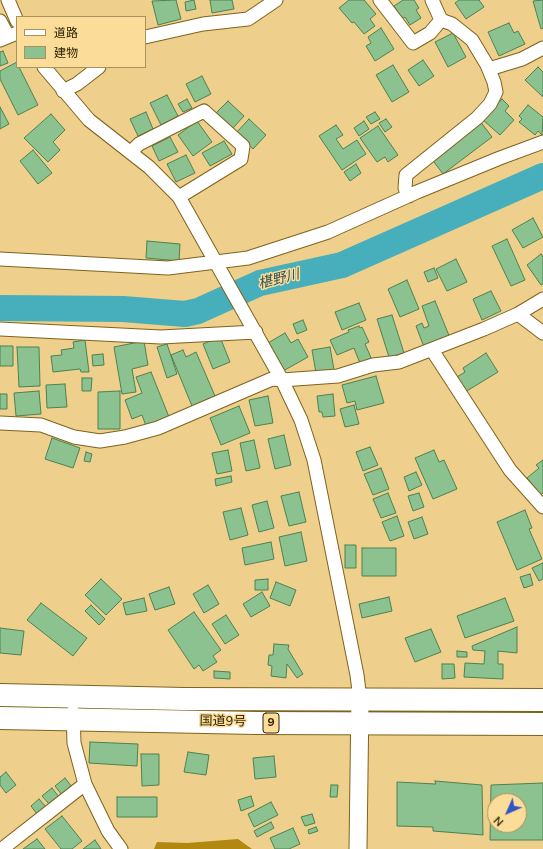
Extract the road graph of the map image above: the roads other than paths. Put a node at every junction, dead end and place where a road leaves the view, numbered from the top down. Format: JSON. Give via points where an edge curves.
{"nodes":[{"id":1,"x":8,"y":0,"type":"edge"},
{"id":2,"x":276,"y":0,"type":"edge"},
{"id":3,"x":380,"y":0,"type":"edge"},
{"id":4,"x":432,"y":0,"type":"edge"},
{"id":5,"x":16,"y":19,"type":"edge"},
{"id":6,"x":441,"y":20,"type":"junction"},
{"id":7,"x":0,"y":21,"type":"edge"},
{"id":8,"x":8,"y":36,"type":"edge"},
{"id":9,"x":146,"y":37,"type":"edge"},
{"id":10,"x":543,"y":48,"type":"edge"},
{"id":11,"x":45,"y":68,"type":"edge"},
{"id":12,"x":98,"y":68,"type":"edge"},
{"id":13,"x":489,"y":69,"type":"junction"},
{"id":14,"x":63,"y":91,"type":"junction"},
{"id":15,"x":543,"y":142,"type":"edge"},
{"id":16,"x":131,"y":152,"type":"junction"},
{"id":17,"x":409,"y":196,"type":"junction"},
{"id":18,"x":179,"y":197,"type":"junction"},
{"id":19,"x":0,"y":259,"type":"edge"},
{"id":20,"x":217,"y":264,"type":"junction"},
{"id":21,"x":543,"y":299,"type":"edge"},
{"id":22,"x":518,"y":314,"type":"junction"},
{"id":23,"x":253,"y":327,"type":"junction"},
{"id":24,"x":0,"y":329,"type":"edge"},
{"id":25,"x":543,"y":333,"type":"edge"},
{"id":26,"x":432,"y":350,"type":"junction"},
{"id":27,"x":282,"y":380,"type":"junction"},
{"id":28,"x":0,"y":423,"type":"edge"},
{"id":29,"x":543,"y":507,"type":"edge"},
{"id":30,"x":0,"y":695,"type":"edge"},
{"id":31,"x":72,"y":697,"type":"junction"},
{"id":32,"x":360,"y":699,"type":"junction"},
{"id":33,"x":543,"y":700,"type":"edge"},
{"id":34,"x":0,"y":718,"type":"edge"},
{"id":35,"x":74,"y":720,"type":"junction"},
{"id":36,"x":360,"y":722,"type":"junction"},
{"id":37,"x":543,"y":724,"type":"edge"},
{"id":38,"x":86,"y":784,"type":"junction"},
{"id":39,"x":2,"y":849,"type":"edge"},
{"id":40,"x":121,"y":849,"type":"edge"},
{"id":41,"x":358,"y":849,"type":"edge"}],
"edges":[{"from":1,"to":5,"type":"street"},
{"from":2,"to":9,"type":"street","via":[[248,19],[203,24]]},
{"from":3,"to":6,"type":"street","via":[[413,43],[430,33]]},
{"from":4,"to":6,"type":"street"},
{"from":6,"to":13,"type":"street","via":[[452,24],[472,40]]},
{"from":7,"to":8,"type":"street"},
{"from":10,"to":13,"type":"street","via":[[522,59]]},
{"from":11,"to":14,"type":"street"},
{"from":12,"to":14,"type":"street"},
{"from":13,"to":17,"type":"street","via":[[496,92],[490,104],[477,118],[406,175],[405,188]]},
{"from":14,"to":16,"type":"street","via":[[89,120]]},
{"from":15,"to":17,"type":"street"},
{"from":16,"to":18,"type":"street"},
{"from":16,"to":18,"type":"street","via":[[139,144],[204,111],[243,146],[241,159]]},
{"from":17,"to":20,"type":"street","via":[[328,232],[248,258]]},
{"from":18,"to":20,"type":"street"},
{"from":19,"to":20,"type":"street","via":[[168,268]]},
{"from":20,"to":23,"type":"street"},
{"from":21,"to":22,"type":"street"},
{"from":22,"to":25,"type":"street"},
{"from":22,"to":26,"type":"street"},
{"from":23,"to":24,"type":"street","via":[[161,337]]},
{"from":23,"to":27,"type":"street"},
{"from":26,"to":27,"type":"street","via":[[399,362],[373,365],[338,376]]},
{"from":26,"to":29,"type":"street","via":[[510,470]]},
{"from":27,"to":28,"type":"street","via":[[272,379],[158,428],[125,437],[100,440],[74,437],[41,425]]},
{"from":27,"to":32,"type":"street","via":[[301,420],[314,460]]},
{"from":30,"to":31,"type":"highway","name":"国道9号","number":"9"},
{"from":31,"to":32,"type":"highway","name":"国道9号","number":"9"},
{"from":31,"to":35,"type":"street"},
{"from":32,"to":33,"type":"highway","name":"国道9号","number":"9"},
{"from":32,"to":36,"type":"street"},
{"from":34,"to":35,"type":"highway","name":"国道9号","number":"9"},
{"from":35,"to":36,"type":"highway","name":"国道9号","number":"9"},
{"from":35,"to":38,"type":"street","via":[[74,743]]},
{"from":36,"to":37,"type":"highway","name":"国道9号","number":"9"},
{"from":36,"to":41,"type":"street"},
{"from":38,"to":39,"type":"street"},
{"from":38,"to":40,"type":"street","via":[[108,831]]}]}
